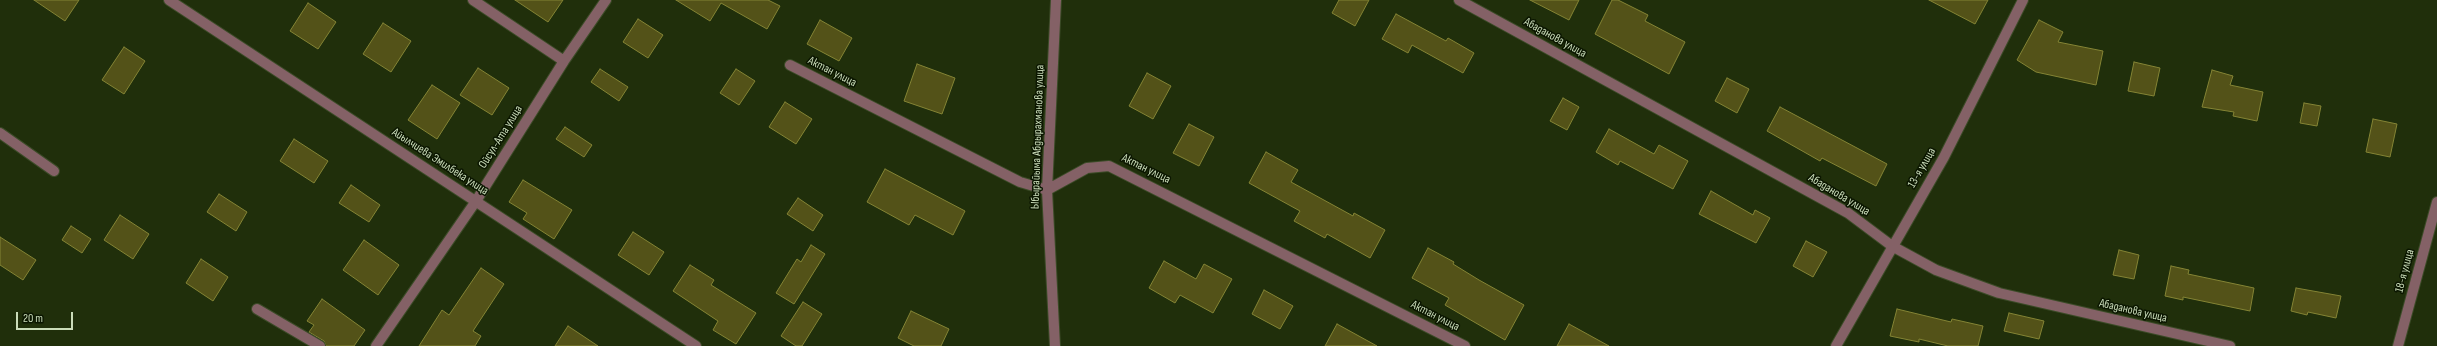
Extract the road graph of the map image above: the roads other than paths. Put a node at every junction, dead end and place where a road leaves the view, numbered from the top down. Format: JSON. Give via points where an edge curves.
{"nodes":[{"id":1,"x":169,"y":0,"type":"edge"},
{"id":2,"x":473,"y":0,"type":"edge"},
{"id":3,"x":606,"y":0,"type":"edge"},
{"id":4,"x":1056,"y":0,"type":"edge"},
{"id":5,"x":1459,"y":0,"type":"edge"},
{"id":6,"x":2023,"y":0,"type":"edge"},
{"id":7,"x":564,"y":61,"type":"junction"},
{"id":8,"x":790,"y":65,"type":"dead end"},
{"id":9,"x":0,"y":133,"type":"edge"},
{"id":10,"x":54,"y":171,"type":"dead end"},
{"id":11,"x":1047,"y":190,"type":"junction"},
{"id":12,"x":476,"y":201,"type":"junction"},
{"id":13,"x":2437,"y":202,"type":"edge"},
{"id":14,"x":1892,"y":246,"type":"junction"},
{"id":15,"x":257,"y":309,"type":"dead end"},
{"id":16,"x":320,"y":346,"type":"edge"},
{"id":17,"x":376,"y":346,"type":"edge"},
{"id":18,"x":696,"y":346,"type":"edge"},
{"id":19,"x":1055,"y":346,"type":"edge"},
{"id":20,"x":1465,"y":346,"type":"edge"},
{"id":21,"x":1836,"y":346,"type":"edge"},
{"id":22,"x":2230,"y":346,"type":"edge"},
{"id":23,"x":2398,"y":346,"type":"edge"}],
"edges":[{"from":1,"to":12,"type":"street","name":"Айылчиева Эмилбека улица"},
{"from":2,"to":7,"type":"street"},
{"from":3,"to":7,"type":"street","name":"Ойсул-Ата улица"},
{"from":4,"to":11,"type":"street","name":"Ыбырайыма Абдырахманова улица"},
{"from":5,"to":14,"type":"street","name":"Абаданова улица","via":[[1848,214]]},
{"from":6,"to":14,"type":"street","name":"13-я улица","via":[[1944,157]]},
{"from":7,"to":12,"type":"street","name":"Ойсул-Ата улица"},
{"from":8,"to":11,"type":"street","name":"Актан улица","via":[[1020,182]]},
{"from":9,"to":10,"type":"street"},
{"from":11,"to":19,"type":"street","name":"Ыбырайыма Абдырахманова улица"},
{"from":11,"to":20,"type":"street","name":"Актан улица","via":[[1087,168],[1110,166]]},
{"from":12,"to":17,"type":"street","name":"Ойсул-Ата улица"},
{"from":12,"to":18,"type":"street","name":"Айылчиева Эмилбека улица"},
{"from":13,"to":23,"type":"street","name":"18-я улица"},
{"from":14,"to":21,"type":"street","name":"13-я улица"},
{"from":14,"to":22,"type":"street","name":"Абаданова улица","via":[[1936,270],[2000,293]]},
{"from":15,"to":16,"type":"street"}]}
